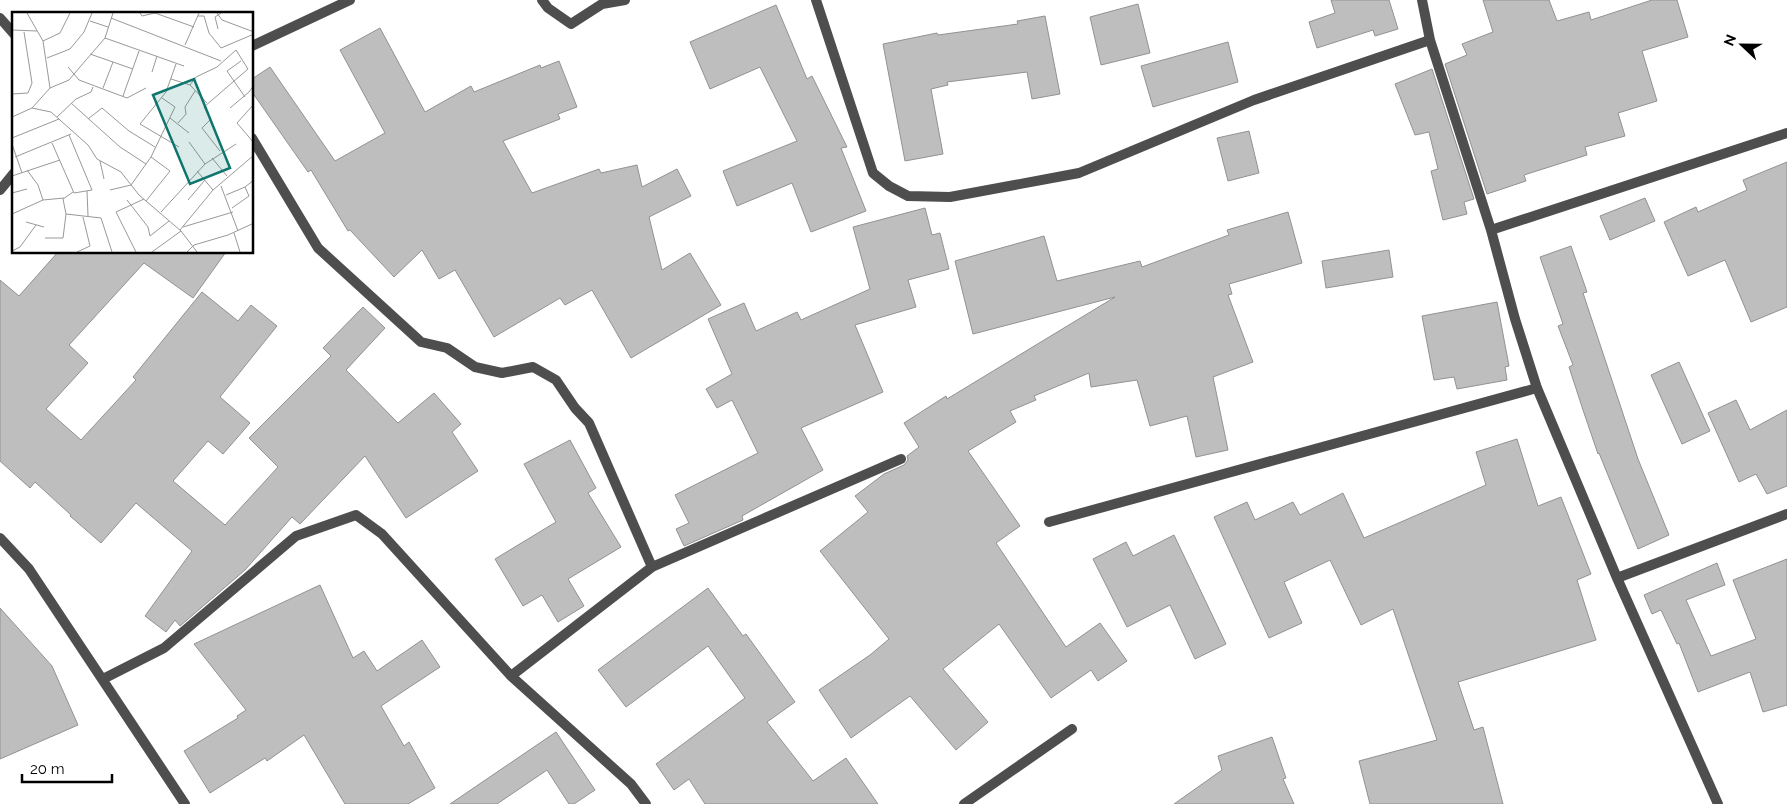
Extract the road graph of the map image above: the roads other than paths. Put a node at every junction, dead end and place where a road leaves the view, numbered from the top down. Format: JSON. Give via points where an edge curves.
{"nodes":[{"id":1,"x":350,"y":0,"type":"edge"},
{"id":2,"x":542,"y":0,"type":"edge"},
{"id":3,"x":625,"y":0,"type":"edge"},
{"id":4,"x":816,"y":0,"type":"edge"},
{"id":5,"x":1422,"y":0,"type":"edge"},
{"id":6,"x":0,"y":18,"type":"edge"},
{"id":7,"x":12,"y":32,"type":"edge"},
{"id":8,"x":1430,"y":40,"type":"junction"},
{"id":9,"x":254,"y":45,"type":"edge"},
{"id":10,"x":1787,"y":132,"type":"edge"},
{"id":11,"x":254,"y":141,"type":"edge"},
{"id":12,"x":12,"y":176,"type":"edge"},
{"id":13,"x":0,"y":190,"type":"edge"},
{"id":14,"x":1491,"y":230,"type":"junction"},
{"id":15,"x":1537,"y":388,"type":"junction"},
{"id":16,"x":901,"y":459,"type":"dead end"},
{"id":17,"x":1787,"y":514,"type":"edge"},
{"id":18,"x":1049,"y":522,"type":"dead end"},
{"id":19,"x":0,"y":538,"type":"edge"},
{"id":20,"x":652,"y":567,"type":"junction"},
{"id":21,"x":1617,"y":578,"type":"junction"},
{"id":22,"x":511,"y":676,"type":"junction"},
{"id":23,"x":103,"y":679,"type":"junction"},
{"id":24,"x":1072,"y":729,"type":"dead end"},
{"id":25,"x":185,"y":804,"type":"edge"},
{"id":26,"x":646,"y":804,"type":"edge"},
{"id":27,"x":964,"y":804,"type":"edge"},
{"id":28,"x":1718,"y":804,"type":"edge"}],
"edges":[{"from":1,"to":9,"type":"street"},
{"from":2,"to":3,"type":"street","via":[[571,24],[602,4]]},
{"from":4,"to":8,"type":"street","via":[[872,173],[908,196],[950,197],[1079,173],[1254,100]]},
{"from":5,"to":8,"type":"street"},
{"from":6,"to":7,"type":"street"},
{"from":8,"to":14,"type":"street"},
{"from":10,"to":14,"type":"street"},
{"from":11,"to":20,"type":"street","via":[[318,248],[421,342],[447,348],[475,367],[502,373],[533,367],[556,380],[589,423]]},
{"from":12,"to":13,"type":"street"},
{"from":14,"to":15,"type":"street"},
{"from":15,"to":18,"type":"street"},
{"from":15,"to":21,"type":"street"},
{"from":16,"to":20,"type":"street"},
{"from":17,"to":21,"type":"street"},
{"from":19,"to":23,"type":"street","via":[[29,569]]},
{"from":20,"to":22,"type":"street"},
{"from":21,"to":28,"type":"street"},
{"from":22,"to":23,"type":"street","via":[[382,534],[356,515],[296,536],[164,648]]},
{"from":22,"to":26,"type":"street","via":[[632,784]]},
{"from":23,"to":25,"type":"street"},
{"from":24,"to":27,"type":"street"}]}
